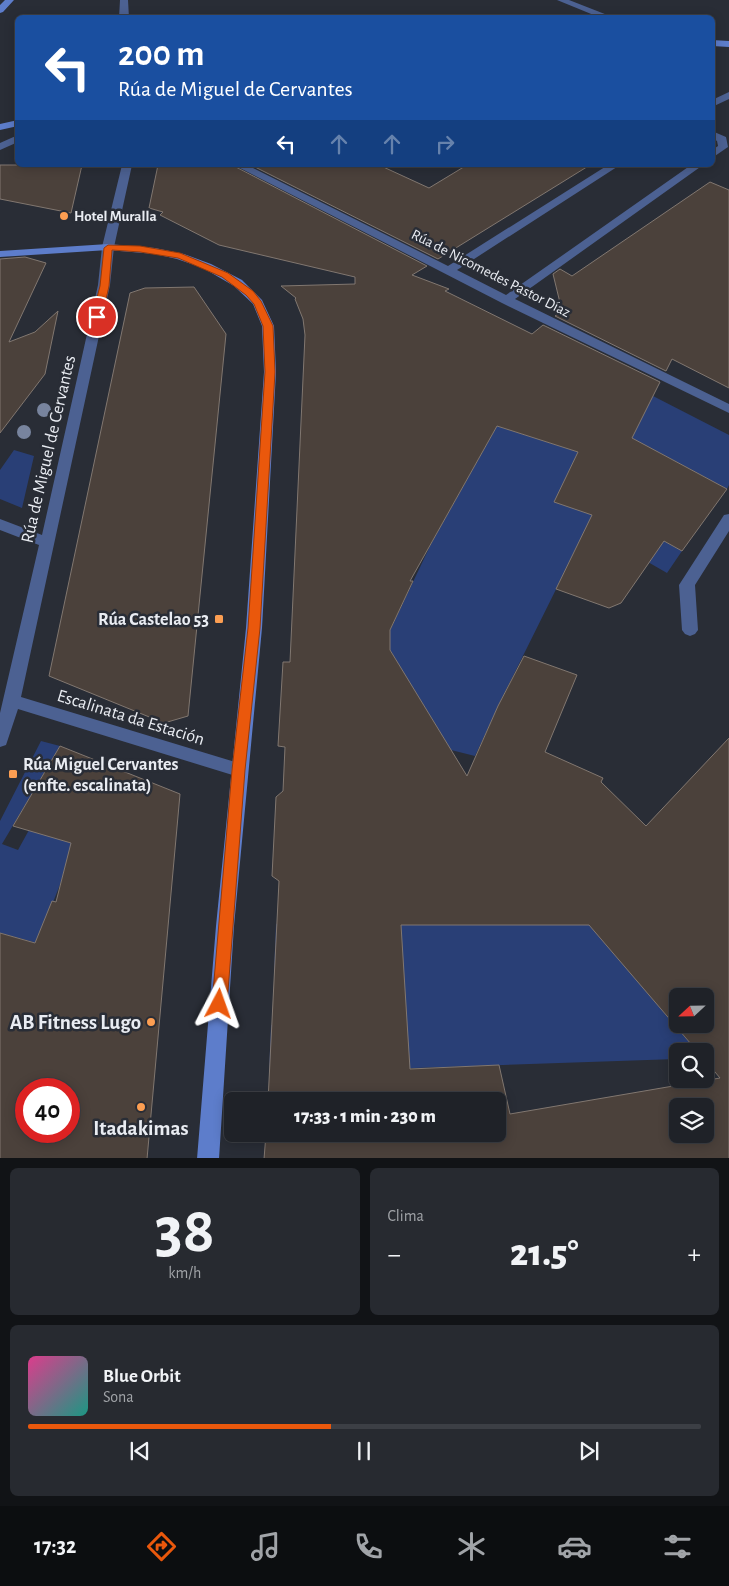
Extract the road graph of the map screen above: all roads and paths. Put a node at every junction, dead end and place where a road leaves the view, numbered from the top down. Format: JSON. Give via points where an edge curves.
{"nodes":[{"id":1,"x":10,"y":0,"type":"edge"},
{"id":2,"x":124,"y":0,"type":"edge"},
{"id":3,"x":561,"y":0,"type":"edge"},
{"id":4,"x":0,"y":10,"type":"edge"},
{"id":5,"x":124,"y":15,"type":"edge"},
{"id":6,"x":603,"y":15,"type":"edge"},
{"id":7,"x":715,"y":43,"type":"edge"},
{"id":8,"x":729,"y":44,"type":"edge"},
{"id":9,"x":729,"y":94,"type":"edge"},
{"id":10,"x":715,"y":102,"type":"edge"},
{"id":11,"x":15,"y":124,"type":"edge"},
{"id":12,"x":0,"y":126,"type":"edge"},
{"id":13,"x":715,"y":136,"type":"edge"},
{"id":14,"x":15,"y":140,"type":"edge"},
{"id":15,"x":0,"y":147,"type":"edge"},
{"id":16,"x":715,"y":152,"type":"edge"},
{"id":17,"x":127,"y":167,"type":"edge"},
{"id":18,"x":243,"y":167,"type":"edge"},
{"id":19,"x":612,"y":167,"type":"edge"},
{"id":20,"x":695,"y":167,"type":"edge"},
{"id":21,"x":108,"y":248,"type":"junction"},
{"id":22,"x":0,"y":254,"type":"edge"},
{"id":23,"x":449,"y":270,"type":"junction"},
{"id":24,"x":506,"y":300,"type":"junction"},
{"id":25,"x":729,"y":409,"type":"edge"},
{"id":26,"x":729,"y":519,"type":"edge"},
{"id":27,"x":0,"y":524,"type":"edge"},
{"id":28,"x":46,"y":542,"type":"junction"},
{"id":29,"x":690,"y":630,"type":"dead end"},
{"id":30,"x":12,"y":701,"type":"junction"},
{"id":31,"x":0,"y":740,"type":"edge"},
{"id":32,"x":239,"y":770,"type":"junction"},
{"id":33,"x":208,"y":1158,"type":"edge"}],
"edges":[{"from":1,"to":4,"type":"street"},
{"from":2,"to":5,"type":"street"},
{"from":3,"to":6,"type":"street"},
{"from":7,"to":8,"type":"street"},
{"from":9,"to":10,"type":"street"},
{"from":11,"to":12,"type":"street"},
{"from":13,"to":16,"type":"street","via":[[722,139],[723,147]]},
{"from":14,"to":15,"type":"street"},
{"from":17,"to":21,"type":"street","name":"Rúa de Miguel de Cervantes"},
{"from":18,"to":23,"type":"street","name":"Rúa de Nicomedes Pastor Díaz"},
{"from":19,"to":23,"type":"street"},
{"from":20,"to":24,"type":"street"},
{"from":21,"to":22,"type":"street"},
{"from":21,"to":28,"type":"street","name":"Rúa de Miguel de Cervantes","via":[[104,286]]},
{"from":21,"to":32,"type":"street","via":[[164,252],[207,266],[250,293],[268,326],[270,372],[254,628]]},
{"from":23,"to":24,"type":"street","name":"Rúa de Nicomedes Pastor Díaz"},
{"from":24,"to":25,"type":"street","name":"Rúa de Nicomedes Pastor Díaz"},
{"from":26,"to":29,"type":"street","via":[[687,585]]},
{"from":27,"to":28,"type":"street"},
{"from":28,"to":30,"type":"street","name":"Rúa de Miguel de Cervantes"},
{"from":30,"to":31,"type":"street","name":"Rúa de Miguel de Cervantes"},
{"from":30,"to":32,"type":"street","name":"Escalinata da Estación"},
{"from":32,"to":33,"type":"street"}]}
